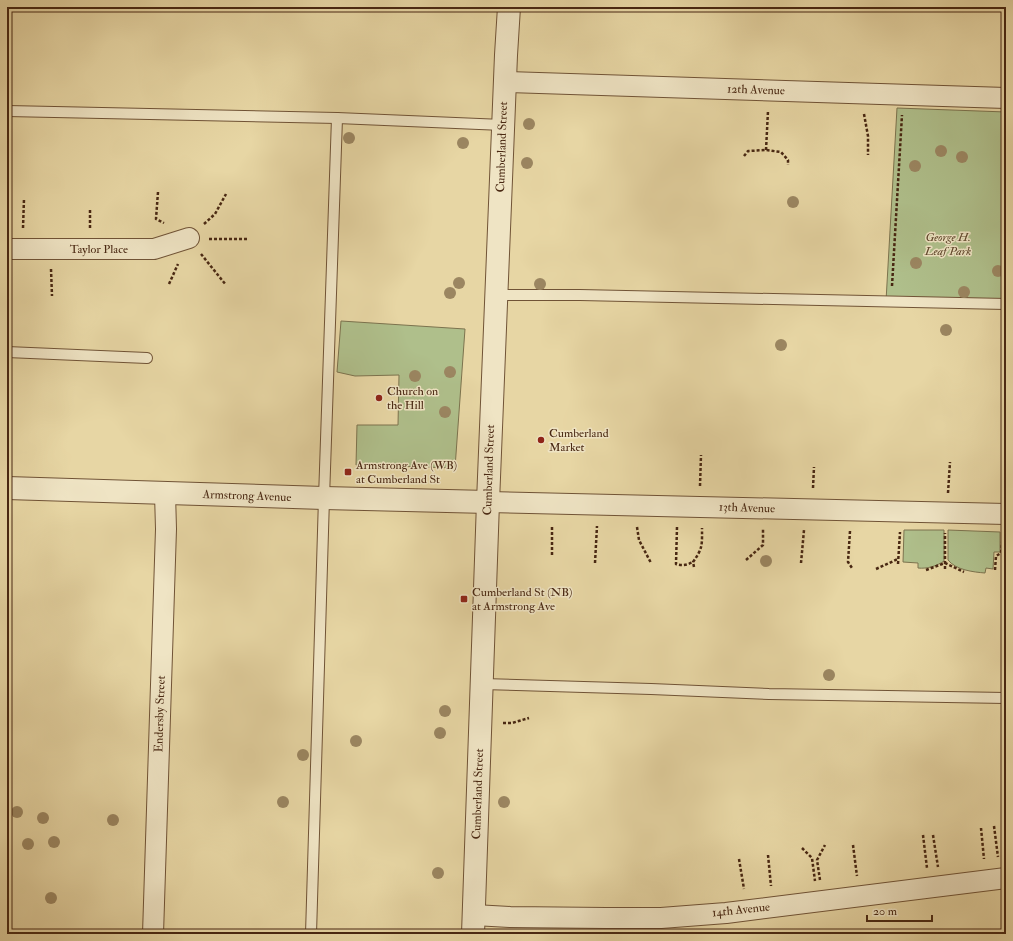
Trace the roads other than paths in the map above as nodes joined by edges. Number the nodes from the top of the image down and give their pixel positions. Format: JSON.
{"nodes":[{"id":1,"x":509,"y":7,"type":"edge"},
{"id":2,"x":505,"y":82,"type":"junction"},
{"id":3,"x":1006,"y":98,"type":"edge"},
{"id":4,"x":7,"y":110,"type":"edge"},
{"id":5,"x":337,"y":118,"type":"junction"},
{"id":6,"x":503,"y":125,"type":"junction"},
{"id":7,"x":189,"y":238,"type":"road end"},
{"id":8,"x":15,"y":249,"type":"edge"},
{"id":9,"x":496,"y":295,"type":"junction"},
{"id":10,"x":1006,"y":304,"type":"edge"},
{"id":11,"x":7,"y":352,"type":"edge"},
{"id":12,"x":147,"y":358,"type":"dead end"},
{"id":13,"x":7,"y":488,"type":"edge"},
{"id":14,"x":165,"y":493,"type":"junction"},
{"id":15,"x":324,"y":498,"type":"junction"},
{"id":16,"x":488,"y":502,"type":"junction"},
{"id":17,"x":1004,"y":522,"type":"edge"},
{"id":18,"x":482,"y":684,"type":"junction"},
{"id":19,"x":1006,"y":698,"type":"edge"},
{"id":20,"x":1002,"y":870,"type":"edge"},
{"id":21,"x":474,"y":924,"type":"edge"},
{"id":22,"x":153,"y":934,"type":"edge"},
{"id":23,"x":311,"y":934,"type":"edge"}],
"edges":[{"from":1,"to":2,"type":"street","name":"Cumberland Street"},
{"from":2,"to":3,"type":"street","name":"12th Avenue"},
{"from":2,"to":6,"type":"street","name":"Cumberland Street"},
{"from":4,"to":5,"type":"lane"},
{"from":5,"to":6,"type":"lane"},
{"from":5,"to":15,"type":"lane"},
{"from":6,"to":9,"type":"street","name":"Cumberland Street"},
{"from":7,"to":8,"type":"street","name":"Taylor Place"},
{"from":9,"to":10,"type":"lane"},
{"from":9,"to":16,"type":"street","name":"Cumberland Street"},
{"from":11,"to":12,"type":"lane"},
{"from":13,"to":14,"type":"street","name":"Armstrong Avenue"},
{"from":14,"to":15,"type":"street","name":"Armstrong Avenue"},
{"from":14,"to":22,"type":"street","name":"Endersby Street"},
{"from":15,"to":16,"type":"street","name":"Armstrong Avenue"},
{"from":15,"to":23,"type":"lane"},
{"from":16,"to":17,"type":"street","name":"13th Avenue"},
{"from":16,"to":18,"type":"street","name":"Cumberland Street"},
{"from":18,"to":19,"type":"lane"},
{"from":18,"to":21,"type":"street","name":"Cumberland Street"},
{"from":20,"to":21,"type":"street","name":"14th Avenue"}]}
